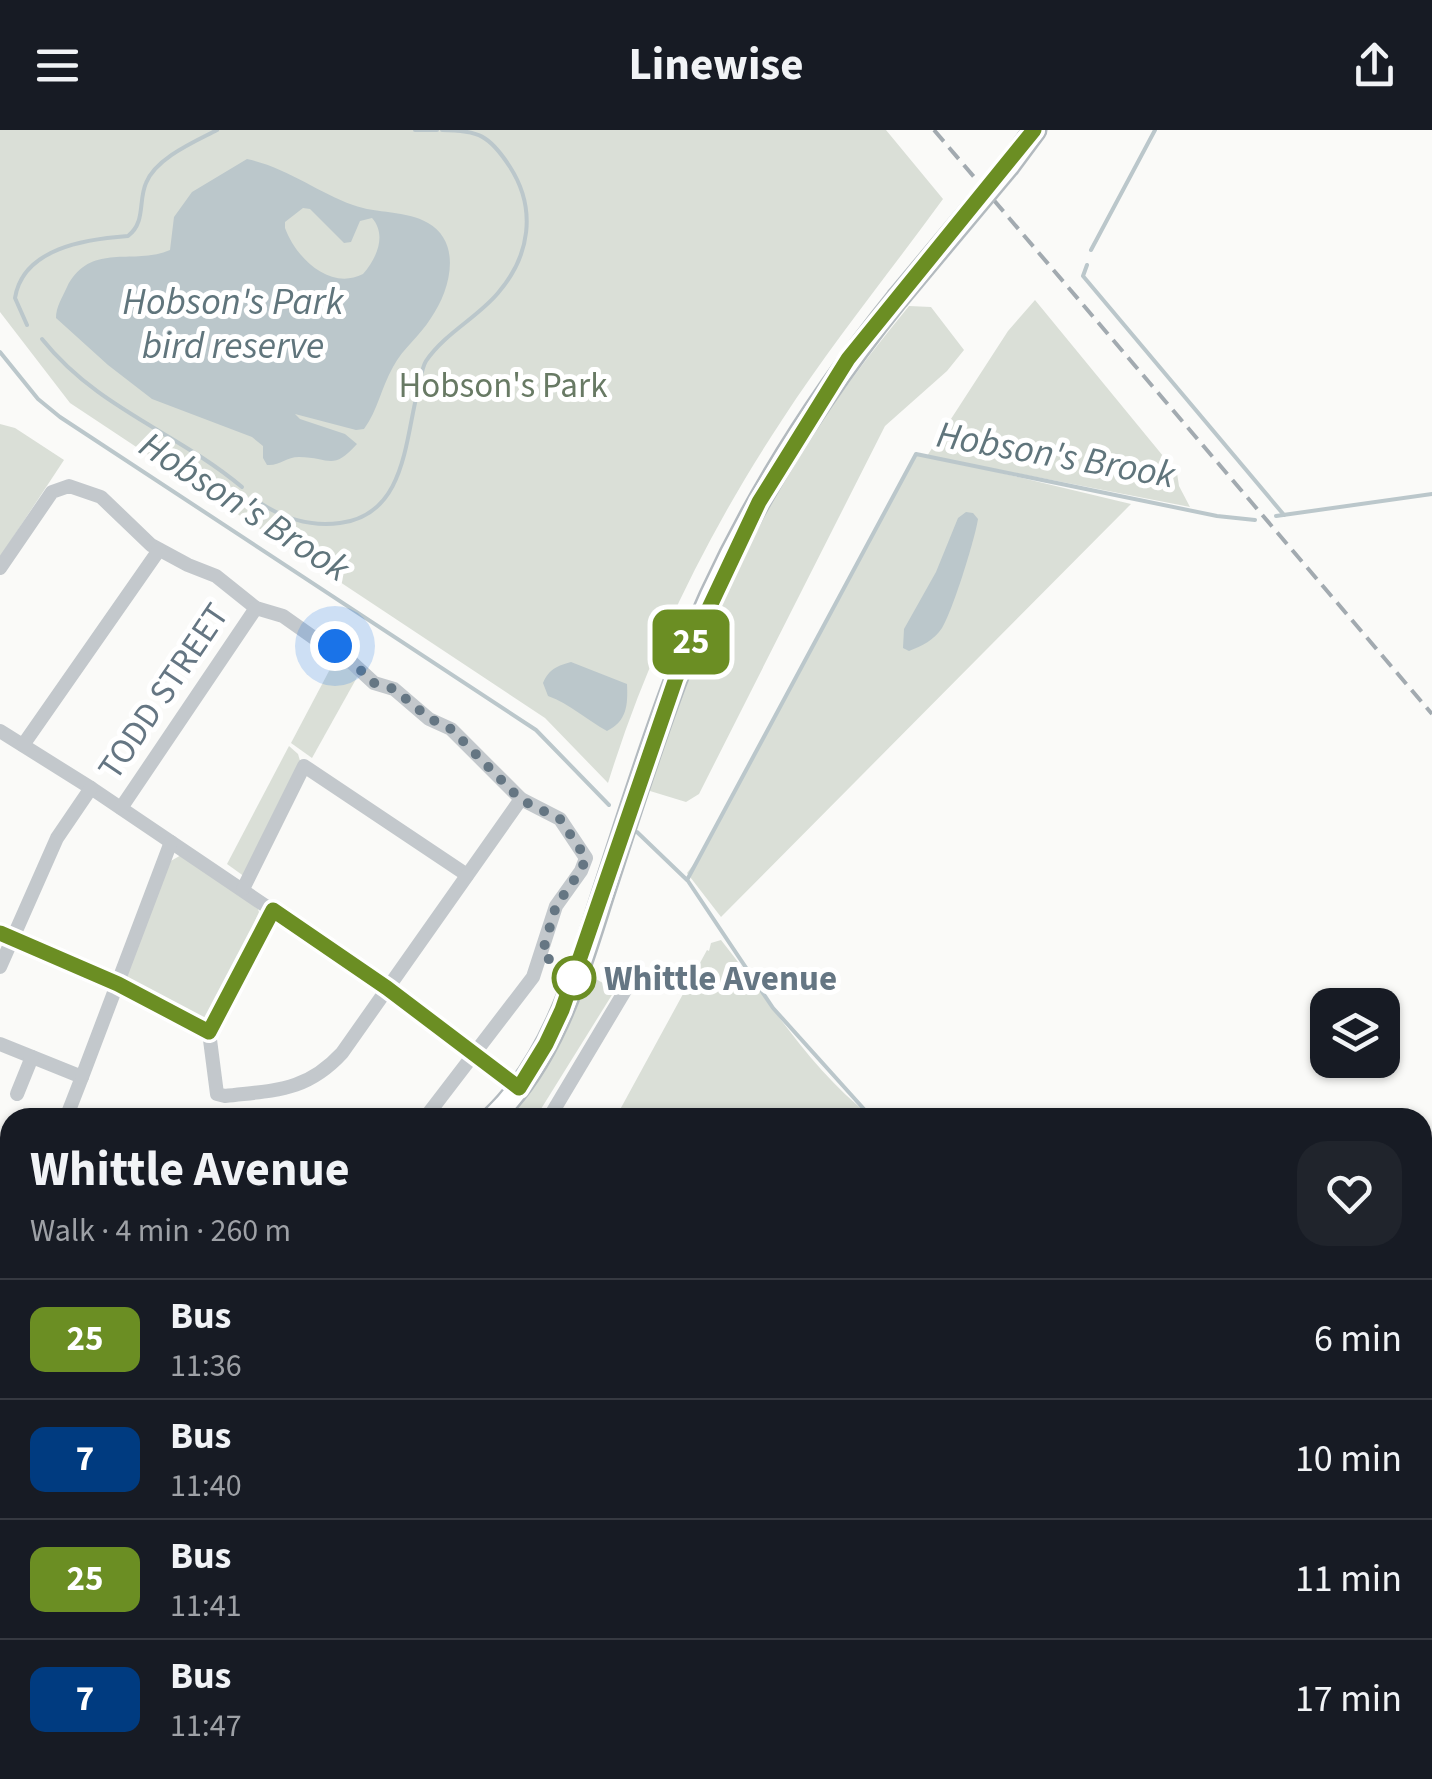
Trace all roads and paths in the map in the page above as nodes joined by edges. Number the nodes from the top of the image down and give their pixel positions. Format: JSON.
{"nodes":[{"id":1,"x":1034,"y":130,"type":"edge"},
{"id":2,"x":158,"y":550,"type":"junction"},
{"id":3,"x":0,"y":568,"type":"edge"},
{"id":4,"x":256,"y":608,"type":"junction"},
{"id":5,"x":0,"y":731,"type":"edge"},
{"id":6,"x":24,"y":745,"type":"junction"},
{"id":7,"x":92,"y":788,"type":"junction"},
{"id":8,"x":521,"y":800,"type":"junction"},
{"id":9,"x":120,"y":808,"type":"junction"},
{"id":10,"x":171,"y":842,"type":"junction"},
{"id":11,"x":467,"y":874,"type":"junction"},
{"id":12,"x":242,"y":889,"type":"junction"},
{"id":13,"x":273,"y":910,"type":"junction"},
{"id":14,"x":6,"y":936,"type":"edge"},
{"id":15,"x":0,"y":967,"type":"edge"},
{"id":16,"x":118,"y":984,"type":"junction"},
{"id":17,"x":629,"y":984,"type":"dead end"},
{"id":18,"x":387,"y":988,"type":"junction"},
{"id":19,"x":209,"y":1032,"type":"junction"},
{"id":20,"x":0,"y":1044,"type":"edge"},
{"id":21,"x":474,"y":1055,"type":"junction"},
{"id":22,"x":32,"y":1057,"type":"junction"},
{"id":23,"x":82,"y":1076,"type":"junction"},
{"id":24,"x":519,"y":1088,"type":"junction"},
{"id":25,"x":18,"y":1094,"type":"dead end"},
{"id":26,"x":70,"y":1108,"type":"edge"},
{"id":27,"x":433,"y":1108,"type":"edge"},
{"id":28,"x":501,"y":1108,"type":"edge"},
{"id":29,"x":554,"y":1108,"type":"edge"}],
"edges":[{"from":1,"to":24,"type":"street","bridge":true},
{"from":2,"to":3,"type":"street"},
{"from":2,"to":4,"type":"street"},
{"from":2,"to":6,"type":"street"},
{"from":4,"to":8,"type":"street"},
{"from":4,"to":9,"type":"street","name":"TODD STREET"},
{"from":5,"to":6,"type":"street"},
{"from":6,"to":7,"type":"street"},
{"from":7,"to":9,"type":"street"},
{"from":7,"to":14,"type":"street"},
{"from":8,"to":11,"type":"street"},
{"from":8,"to":21,"type":"street"},
{"from":9,"to":10,"type":"street"},
{"from":10,"to":12,"type":"street"},
{"from":10,"to":16,"type":"street"},
{"from":11,"to":12,"type":"street"},
{"from":11,"to":18,"type":"street"},
{"from":12,"to":13,"type":"street"},
{"from":13,"to":18,"type":"street"},
{"from":13,"to":19,"type":"street"},
{"from":14,"to":15,"type":"street"},
{"from":14,"to":16,"type":"street"},
{"from":16,"to":19,"type":"street"},
{"from":16,"to":23,"type":"street"},
{"from":17,"to":29,"type":"street"},
{"from":18,"to":19,"type":"street"},
{"from":18,"to":21,"type":"street"},
{"from":20,"to":22,"type":"street"},
{"from":21,"to":24,"type":"street"},
{"from":21,"to":27,"type":"street"},
{"from":22,"to":23,"type":"street"},
{"from":22,"to":25,"type":"street"},
{"from":23,"to":26,"type":"street"},
{"from":24,"to":28,"type":"street"}]}
